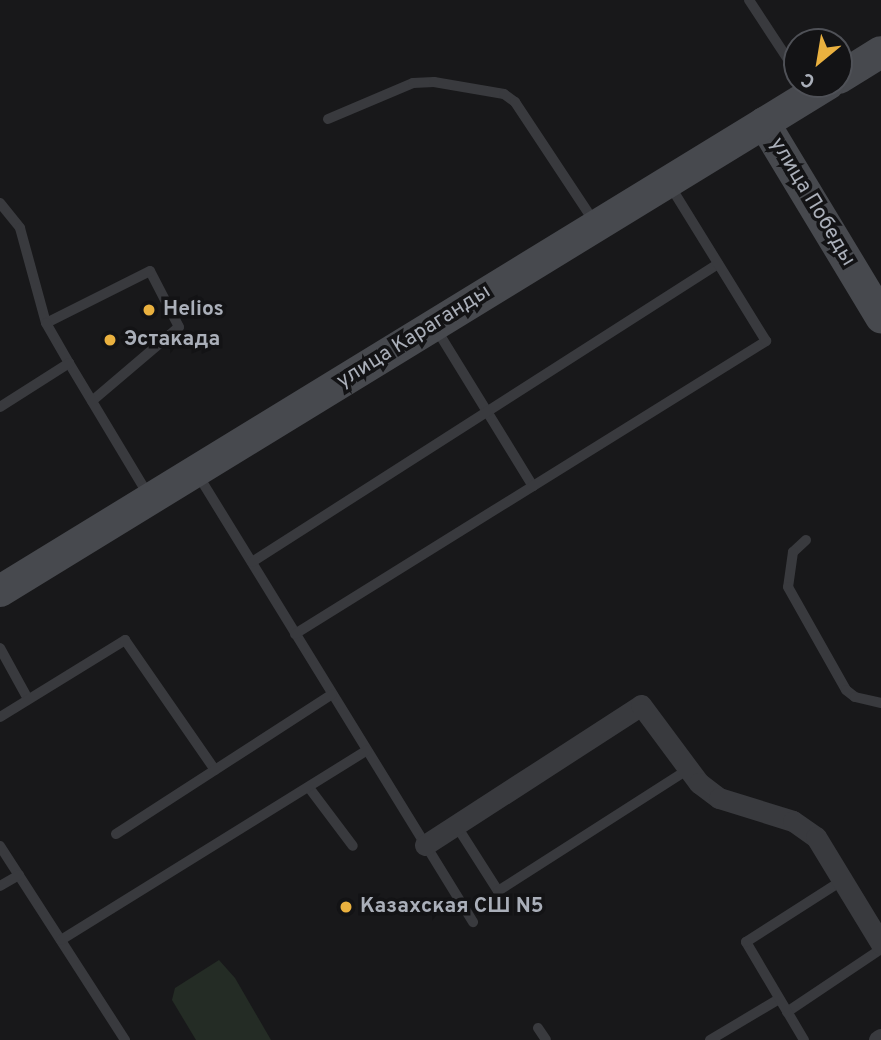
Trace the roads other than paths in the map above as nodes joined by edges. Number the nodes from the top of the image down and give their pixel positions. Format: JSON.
{"nodes":[{"id":1,"x":749,"y":0,"type":"edge"},
{"id":2,"x":783,"y":47,"type":"edge"},
{"id":3,"x":881,"y":52,"type":"edge"},
{"id":4,"x":853,"y":69,"type":"edge"},
{"id":5,"x":793,"y":98,"type":"edge"},
{"id":6,"x":328,"y":119,"type":"dead end"},
{"id":7,"x":764,"y":122,"type":"junction"},
{"id":8,"x":667,"y":182,"type":"junction"},
{"id":9,"x":0,"y":203,"type":"edge"},
{"id":10,"x":597,"y":225,"type":"junction"},
{"id":11,"x":718,"y":264,"type":"junction"},
{"id":12,"x":881,"y":317,"type":"edge"},
{"id":13,"x":46,"y":323,"type":"junction"},
{"id":14,"x":434,"y":325,"type":"junction"},
{"id":15,"x":69,"y":363,"type":"junction"},
{"id":16,"x":92,"y":401,"type":"junction"},
{"id":17,"x":0,"y":407,"type":"edge"},
{"id":18,"x":487,"y":412,"type":"junction"},
{"id":19,"x":196,"y":471,"type":"junction"},
{"id":20,"x":533,"y":486,"type":"junction"},
{"id":21,"x":151,"y":499,"type":"junction"},
{"id":22,"x":806,"y":540,"type":"dead end"},
{"id":23,"x":251,"y":562,"type":"junction"},
{"id":24,"x":0,"y":591,"type":"edge"},
{"id":25,"x":295,"y":634,"type":"junction"},
{"id":26,"x":0,"y":648,"type":"edge"},
{"id":27,"x":332,"y":694,"type":"junction"},
{"id":28,"x":28,"y":699,"type":"junction"},
{"id":29,"x":881,"y":703,"type":"edge"},
{"id":30,"x":0,"y":717,"type":"edge"},
{"id":31,"x":367,"y":750,"type":"junction"},
{"id":32,"x":690,"y":768,"type":"junction"},
{"id":33,"x":215,"y":770,"type":"junction"},
{"id":34,"x":310,"y":789,"type":"junction"},
{"id":35,"x":456,"y":825,"type":"junction"},
{"id":36,"x":116,"y":834,"type":"dead end"},
{"id":37,"x":425,"y":845,"type":"junction"},
{"id":38,"x":0,"y":846,"type":"edge"},
{"id":39,"x":353,"y":846,"type":"dead end"},
{"id":40,"x":19,"y":876,"type":"junction"},
{"id":41,"x":843,"y":880,"type":"junction"},
{"id":42,"x":0,"y":886,"type":"edge"},
{"id":43,"x":473,"y":922,"type":"dead end"},
{"id":44,"x":61,"y":940,"type":"junction"},
{"id":45,"x":881,"y":947,"type":"edge"},
{"id":46,"x":779,"y":999,"type":"junction"},
{"id":47,"x":787,"y":1012,"type":"junction"},
{"id":48,"x":538,"y":1028,"type":"dead end"},
{"id":49,"x":125,"y":1040,"type":"edge"},
{"id":50,"x":546,"y":1040,"type":"edge"},
{"id":51,"x":710,"y":1040,"type":"edge"},
{"id":52,"x":804,"y":1040,"type":"edge"}],
"edges":[{"from":1,"to":2,"type":"lane"},
{"from":3,"to":4,"type":"main road"},
{"from":5,"to":7,"type":"main road","name":"улица Караганды"},
{"from":6,"to":10,"type":"lane"},
{"from":7,"to":8,"type":"main road","name":"улица Караганды"},
{"from":7,"to":12,"type":"main road","name":"улица Победы"},
{"from":8,"to":10,"type":"main road","name":"улица Караганды"},
{"from":8,"to":11,"type":"lane"},
{"from":9,"to":13,"type":"lane"},
{"from":10,"to":14,"type":"main road","name":"улица Караганды"},
{"from":11,"to":18,"type":"lane"},
{"from":11,"to":20,"type":"lane"},
{"from":13,"to":15,"type":"lane"},
{"from":13,"to":16,"type":"lane"},
{"from":14,"to":18,"type":"lane"},
{"from":14,"to":19,"type":"main road","name":"улица Караганды"},
{"from":15,"to":16,"type":"lane"},
{"from":15,"to":17,"type":"lane"},
{"from":16,"to":21,"type":"lane"},
{"from":18,"to":20,"type":"lane"},
{"from":18,"to":23,"type":"lane"},
{"from":19,"to":21,"type":"main road","name":"улица Караганды"},
{"from":19,"to":23,"type":"lane"},
{"from":20,"to":25,"type":"lane"},
{"from":21,"to":24,"type":"main road","name":"улица Караганды"},
{"from":22,"to":29,"type":"lane"},
{"from":23,"to":25,"type":"lane"},
{"from":25,"to":27,"type":"lane"},
{"from":26,"to":28,"type":"lane"},
{"from":27,"to":31,"type":"lane"},
{"from":27,"to":33,"type":"lane"},
{"from":28,"to":30,"type":"lane"},
{"from":28,"to":33,"type":"lane"},
{"from":31,"to":34,"type":"lane"},
{"from":31,"to":37,"type":"lane"},
{"from":32,"to":35,"type":"street"},
{"from":32,"to":35,"type":"lane"},
{"from":32,"to":41,"type":"street"},
{"from":33,"to":36,"type":"lane"},
{"from":34,"to":39,"type":"lane"},
{"from":34,"to":44,"type":"lane"},
{"from":35,"to":37,"type":"street"},
{"from":37,"to":43,"type":"lane"},
{"from":38,"to":40,"type":"lane"},
{"from":40,"to":42,"type":"lane"},
{"from":40,"to":44,"type":"lane"},
{"from":41,"to":45,"type":"street"},
{"from":41,"to":46,"type":"lane"},
{"from":44,"to":49,"type":"lane"},
{"from":45,"to":47,"type":"lane"},
{"from":46,"to":47,"type":"lane"},
{"from":46,"to":51,"type":"lane"},
{"from":47,"to":52,"type":"lane"},
{"from":48,"to":50,"type":"lane"}]}
